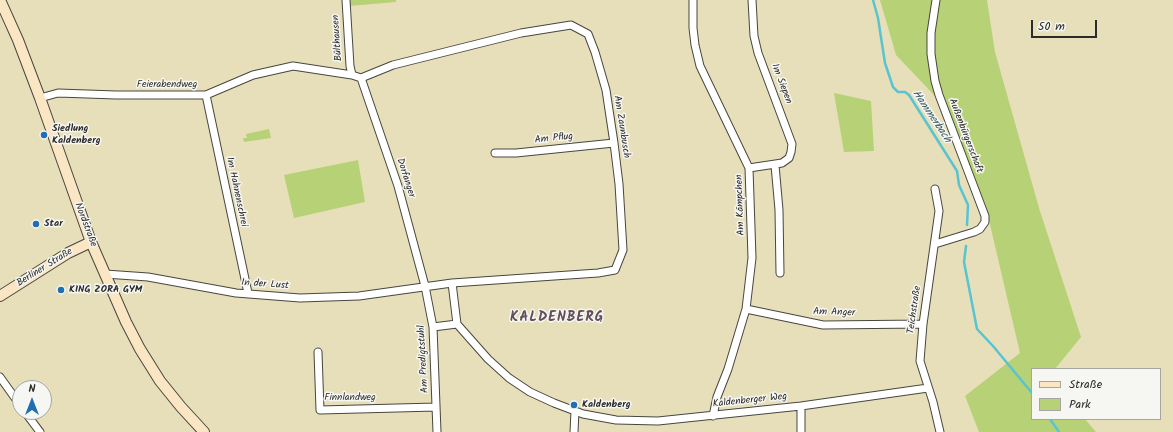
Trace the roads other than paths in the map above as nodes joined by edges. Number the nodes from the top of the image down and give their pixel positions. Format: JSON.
{"nodes":[{"id":1,"x":0,"y":0,"type":"edge"},
{"id":2,"x":346,"y":0,"type":"edge"},
{"id":3,"x":693,"y":0,"type":"edge"},
{"id":4,"x":752,"y":0,"type":"edge"},
{"id":5,"x":936,"y":0,"type":"edge"},
{"id":6,"x":352,"y":75,"type":"junction"},
{"id":7,"x":361,"y":78,"type":"junction"},
{"id":8,"x":206,"y":95,"type":"junction"},
{"id":9,"x":40,"y":98,"type":"junction"},
{"id":10,"x":614,"y":143,"type":"junction"},
{"id":11,"x":495,"y":153,"type":"dead end"},
{"id":12,"x":775,"y":165,"type":"junction"},
{"id":13,"x":749,"y":168,"type":"junction"},
{"id":14,"x":935,"y":189,"type":"dead end"},
{"id":15,"x":91,"y":242,"type":"junction"},
{"id":16,"x":935,"y":244,"type":"junction"},
{"id":17,"x":780,"y":273,"type":"dead end"},
{"id":18,"x":105,"y":274,"type":"junction"},
{"id":19,"x":452,"y":283,"type":"junction"},
{"id":20,"x":425,"y":286,"type":"junction"},
{"id":21,"x":248,"y":294,"type":"junction"},
{"id":22,"x":0,"y":296,"type":"edge"},
{"id":23,"x":746,"y":309,"type":"junction"},
{"id":24,"x":457,"y":324,"type":"junction"},
{"id":25,"x":923,"y":324,"type":"junction"},
{"id":26,"x":433,"y":327,"type":"junction"},
{"id":27,"x":318,"y":352,"type":"dead end"},
{"id":28,"x":0,"y":377,"type":"edge"},
{"id":29,"x":928,"y":388,"type":"junction"},
{"id":30,"x":12,"y":394,"type":"edge"},
{"id":31,"x":801,"y":406,"type":"junction"},
{"id":32,"x":436,"y":407,"type":"junction"},
{"id":33,"x":575,"y":412,"type":"junction"},
{"id":34,"x":713,"y":416,"type":"junction"},
{"id":35,"x":31,"y":420,"type":"edge"},
{"id":36,"x":40,"y":432,"type":"edge"},
{"id":37,"x":204,"y":432,"type":"edge"},
{"id":38,"x":437,"y":432,"type":"edge"},
{"id":39,"x":574,"y":432,"type":"edge"},
{"id":40,"x":801,"y":432,"type":"edge"},
{"id":41,"x":940,"y":432,"type":"edge"}],
"edges":[{"from":1,"to":9,"type":"main road","name":"Nordstraße"},
{"from":2,"to":6,"type":"street","name":"Bülthausen"},
{"from":3,"to":13,"type":"street","name":"Am Kämpchen"},
{"from":4,"to":12,"type":"street","name":"Im Siepen"},
{"from":5,"to":16,"type":"street","name":"Außenbürgerschaft"},
{"from":6,"to":7,"type":"street","name":"Feierabendweg"},
{"from":6,"to":8,"type":"street","name":"Feierabendweg"},
{"from":7,"to":10,"type":"street","name":"Am Zaunbusch"},
{"from":7,"to":20,"type":"street","name":"Dorfanger"},
{"from":8,"to":9,"type":"street","name":"Feierabendweg"},
{"from":8,"to":21,"type":"street","name":"Im Hahnenschrei"},
{"from":9,"to":15,"type":"main road","name":"Nordstraße"},
{"from":10,"to":11,"type":"street","name":"Am Pflug"},
{"from":10,"to":19,"type":"street","name":"Am Zaunbusch"},
{"from":12,"to":13,"type":"street","name":"Im Siepen"},
{"from":12,"to":17,"type":"street"},
{"from":13,"to":23,"type":"street","name":"Am Kämpchen"},
{"from":14,"to":16,"type":"street","name":"Teichstraße"},
{"from":15,"to":18,"type":"main road","name":"Nordstraße"},
{"from":15,"to":22,"type":"main road","name":"Berliner Straße"},
{"from":16,"to":25,"type":"street","name":"Teichstraße"},
{"from":18,"to":21,"type":"street","name":"In der Lust"},
{"from":18,"to":37,"type":"main road","name":"Nordstraße"},
{"from":19,"to":20,"type":"street","name":"Am Zaunbusch"},
{"from":19,"to":24,"type":"street"},
{"from":20,"to":21,"type":"street","name":"In der Lust"},
{"from":20,"to":26,"type":"street","name":"Am Predigtstuhl"},
{"from":23,"to":25,"type":"street","name":"Am Anger"},
{"from":23,"to":34,"type":"street","name":"Am Kämpchen"},
{"from":24,"to":26,"type":"street"},
{"from":24,"to":33,"type":"street","name":"Kaldenberger Weg"},
{"from":25,"to":29,"type":"street","name":"Teichstraße"},
{"from":26,"to":32,"type":"street","name":"Am Predigtstuhl"},
{"from":27,"to":32,"type":"street","name":"Finnlandweg"},
{"from":28,"to":30,"type":"street"},
{"from":29,"to":31,"type":"street","name":"Kaldenberger Weg"},
{"from":29,"to":41,"type":"street","name":"Teichstraße"},
{"from":31,"to":34,"type":"street","name":"Kaldenberger Weg"},
{"from":31,"to":40,"type":"street"},
{"from":32,"to":38,"type":"street","name":"Am Predigtstuhl"},
{"from":33,"to":34,"type":"street","name":"Kaldenberger Weg"},
{"from":33,"to":39,"type":"street"},
{"from":35,"to":36,"type":"street"}]}
